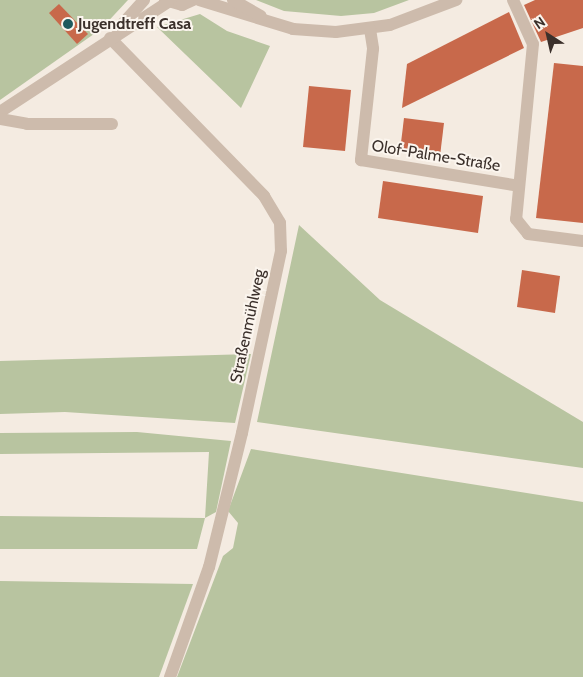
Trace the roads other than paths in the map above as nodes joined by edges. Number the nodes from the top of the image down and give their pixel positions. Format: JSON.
{"nodes":[{"id":1,"x":144,"y":0,"type":"edge"},
{"id":2,"x":193,"y":0,"type":"edge"},
{"id":3,"x":199,"y":0,"type":"edge"},
{"id":4,"x":233,"y":0,"type":"edge"},
{"id":5,"x":456,"y":0,"type":"edge"},
{"id":6,"x":512,"y":0,"type":"edge"},
{"id":7,"x":166,"y":1,"type":"edge"},
{"id":8,"x":271,"y":23,"type":"junction"},
{"id":9,"x":370,"y":30,"type":"junction"},
{"id":10,"x":110,"y":38,"type":"junction"},
{"id":11,"x":0,"y":112,"type":"edge"},
{"id":12,"x":0,"y":119,"type":"edge"},
{"id":13,"x":112,"y":124,"type":"dead end"},
{"id":14,"x":519,"y":186,"type":"junction"},
{"id":15,"x":583,"y":240,"type":"edge"},
{"id":16,"x":170,"y":677,"type":"edge"}],
"edges":[{"from":1,"to":10,"type":"street"},
{"from":2,"to":7,"type":"street"},
{"from":3,"to":8,"type":"street"},
{"from":4,"to":8,"type":"street"},
{"from":5,"to":9,"type":"street"},
{"from":6,"to":14,"type":"street"},
{"from":7,"to":10,"type":"street"},
{"from":8,"to":9,"type":"street"},
{"from":9,"to":14,"type":"street","name":"Olof-Palme-Straße"},
{"from":10,"to":11,"type":"street"},
{"from":10,"to":16,"type":"street","name":"Straßenmühlweg"},
{"from":12,"to":13,"type":"street"},
{"from":14,"to":15,"type":"street"}]}
